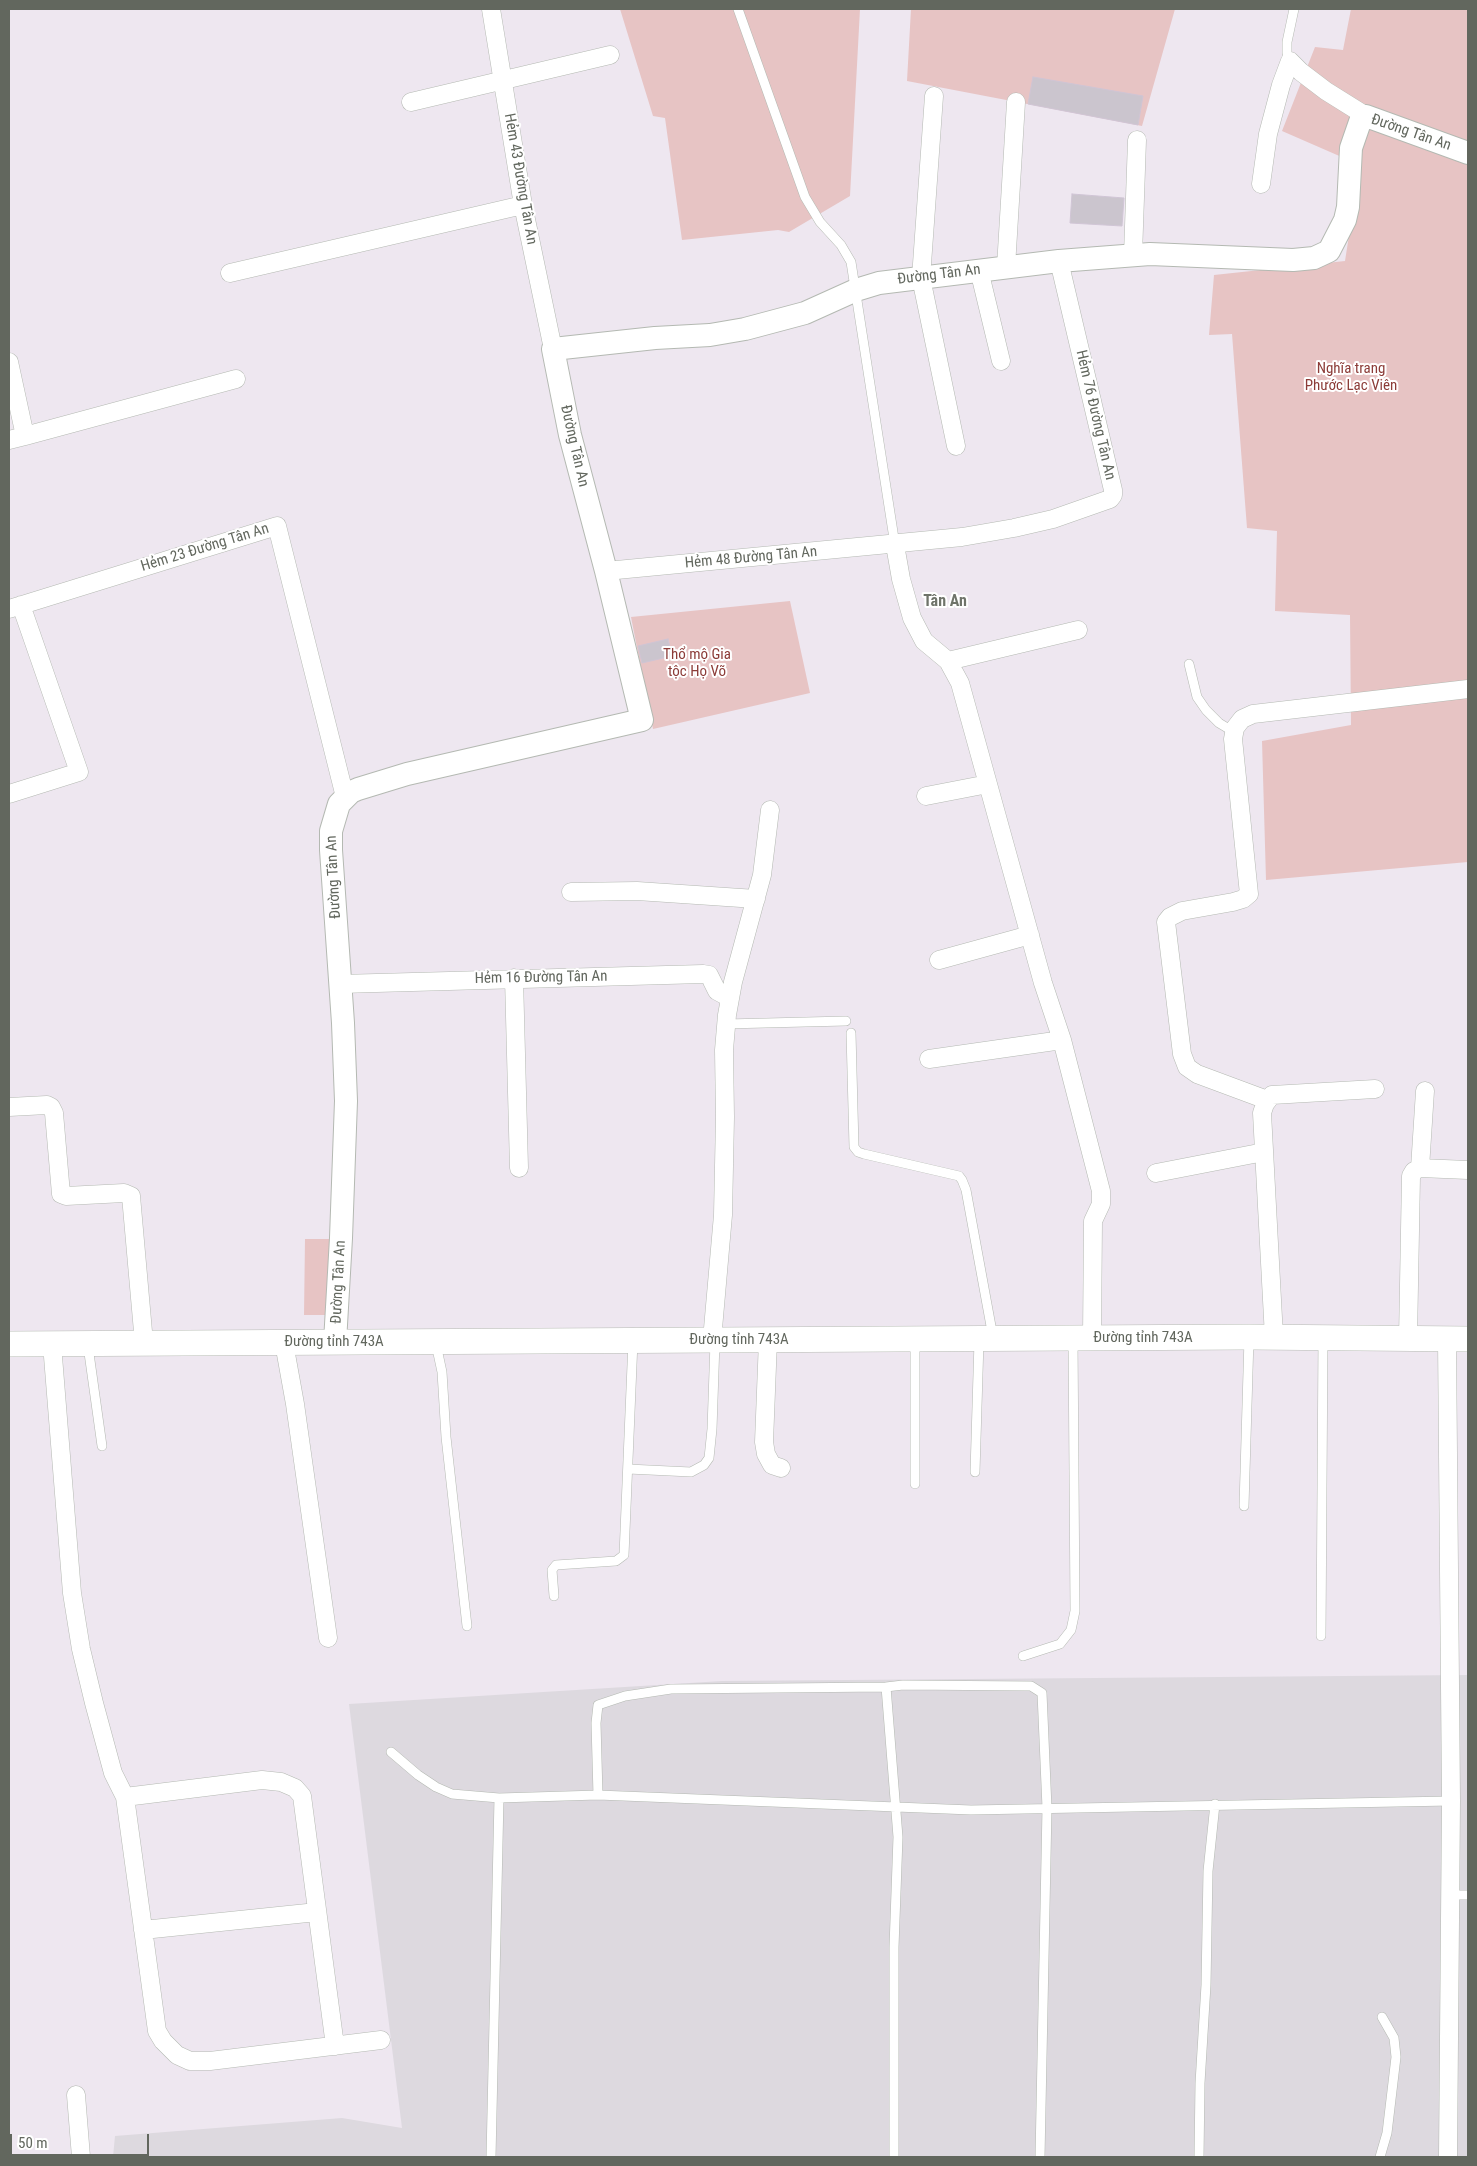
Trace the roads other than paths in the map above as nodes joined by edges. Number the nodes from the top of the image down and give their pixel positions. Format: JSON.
{"nodes":[{"id":1,"x":491,"y":9,"type":"edge"},
{"id":2,"x":738,"y":9,"type":"edge"},
{"id":3,"x":1294,"y":9,"type":"edge"},
{"id":4,"x":610,"y":55,"type":"dead end"},
{"id":5,"x":1290,"y":60,"type":"junction"},
{"id":6,"x":503,"y":80,"type":"junction"},
{"id":7,"x":934,"y":96,"type":"dead end"},
{"id":8,"x":411,"y":102,"type":"dead end"},
{"id":9,"x":1016,"y":102,"type":"dead end"},
{"id":10,"x":1366,"y":116,"type":"junction"},
{"id":11,"x":1136,"y":140,"type":"dead end"},
{"id":12,"x":1468,"y":153,"type":"edge"},
{"id":13,"x":1261,"y":184,"type":"dead end"},
{"id":14,"x":524,"y":205,"type":"junction"},
{"id":15,"x":1133,"y":254,"type":"junction"},
{"id":16,"x":1059,"y":261,"type":"junction"},
{"id":17,"x":1006,"y":267,"type":"junction"},
{"id":18,"x":979,"y":270,"type":"junction"},
{"id":19,"x":230,"y":273,"type":"dead end"},
{"id":20,"x":921,"y":278,"type":"junction"},
{"id":21,"x":856,"y":290,"type":"junction"},
{"id":22,"x":553,"y":349,"type":"junction"},
{"id":23,"x":1001,"y":361,"type":"dead end"},
{"id":24,"x":9,"y":362,"type":"edge"},
{"id":25,"x":236,"y":380,"type":"dead end"},
{"id":26,"x":17,"y":438,"type":"edge"},
{"id":27,"x":956,"y":446,"type":"dead end"},
{"id":28,"x":896,"y":544,"type":"junction"},
{"id":29,"x":606,"y":571,"type":"junction"},
{"id":30,"x":15,"y":607,"type":"edge"},
{"id":31,"x":1078,"y":630,"type":"dead end"},
{"id":32,"x":948,"y":661,"type":"junction"},
{"id":33,"x":1189,"y":664,"type":"dead end"},
{"id":34,"x":1468,"y":689,"type":"edge"},
{"id":35,"x":1234,"y":732,"type":"junction"},
{"id":36,"x":988,"y":784,"type":"junction"},
{"id":37,"x":9,"y":794,"type":"edge"},
{"id":38,"x":926,"y":796,"type":"dead end"},
{"id":39,"x":345,"y":797,"type":"junction"},
{"id":40,"x":770,"y":810,"type":"dead end"},
{"id":41,"x":571,"y":892,"type":"dead end"},
{"id":42,"x":756,"y":899,"type":"junction"},
{"id":43,"x":1030,"y":934,"type":"junction"},
{"id":44,"x":939,"y":960,"type":"dead end"},
{"id":45,"x":514,"y":978,"type":"junction"},
{"id":46,"x":340,"y":984,"type":"junction"},
{"id":47,"x":730,"y":998,"type":"junction"},
{"id":48,"x":846,"y":1021,"type":"dead end"},
{"id":49,"x":726,"y":1024,"type":"junction"},
{"id":50,"x":850,"y":1033,"type":"dead end"},
{"id":51,"x":1062,"y":1040,"type":"junction"},
{"id":52,"x":929,"y":1059,"type":"dead end"},
{"id":53,"x":1375,"y":1089,"type":"dead end"},
{"id":54,"x":1425,"y":1091,"type":"dead end"},
{"id":55,"x":1267,"y":1100,"type":"junction"},
{"id":56,"x":9,"y":1107,"type":"edge"},
{"id":57,"x":1264,"y":1152,"type":"junction"},
{"id":58,"x":519,"y":1168,"type":"dead end"},
{"id":59,"x":1420,"y":1168,"type":"junction"},
{"id":60,"x":1468,"y":1170,"type":"edge"},
{"id":61,"x":1156,"y":1173,"type":"dead end"},
{"id":62,"x":1249,"y":1337,"type":"junction"},
{"id":63,"x":1274,"y":1337,"type":"junction"},
{"id":64,"x":986,"y":1338,"type":"junction"},
{"id":65,"x":1082,"y":1338,"type":"junction"},
{"id":66,"x":1323,"y":1338,"type":"junction"},
{"id":67,"x":915,"y":1339,"type":"junction"},
{"id":68,"x":1408,"y":1339,"type":"junction"},
{"id":69,"x":1458,"y":1339,"type":"edge"},
{"id":70,"x":633,"y":1340,"type":"junction"},
{"id":71,"x":714,"y":1340,"type":"junction"},
{"id":72,"x":768,"y":1340,"type":"junction"},
{"id":73,"x":335,"y":1342,"type":"junction"},
{"id":74,"x":436,"y":1342,"type":"junction"},
{"id":75,"x":144,"y":1343,"type":"junction"},
{"id":76,"x":284,"y":1343,"type":"junction"},
{"id":77,"x":9,"y":1344,"type":"edge"},
{"id":78,"x":52,"y":1344,"type":"junction"},
{"id":79,"x":88,"y":1344,"type":"junction"},
{"id":80,"x":102,"y":1446,"type":"dead end"},
{"id":81,"x":780,"y":1468,"type":"dead end"},
{"id":82,"x":628,"y":1469,"type":"junction"},
{"id":83,"x":975,"y":1472,"type":"dead end"},
{"id":84,"x":914,"y":1484,"type":"dead end"},
{"id":85,"x":1244,"y":1506,"type":"dead end"},
{"id":86,"x":554,"y":1596,"type":"dead end"},
{"id":87,"x":467,"y":1626,"type":"dead end"},
{"id":88,"x":1321,"y":1636,"type":"dead end"},
{"id":89,"x":328,"y":1638,"type":"dead end"},
{"id":90,"x":1023,"y":1656,"type":"dead end"},
{"id":91,"x":886,"y":1687,"type":"junction"},
{"id":92,"x":391,"y":1752,"type":"dead end"},
{"id":93,"x":598,"y":1794,"type":"junction"},
{"id":94,"x":125,"y":1797,"type":"junction"},
{"id":95,"x":499,"y":1798,"type":"junction"},
{"id":96,"x":1451,"y":1801,"type":"junction"},
{"id":97,"x":1215,"y":1804,"type":"junction"},
{"id":98,"x":895,"y":1808,"type":"junction"},
{"id":99,"x":1047,"y":1808,"type":"junction"},
{"id":100,"x":1450,"y":1895,"type":"junction"},
{"id":101,"x":1468,"y":1895,"type":"edge"},
{"id":102,"x":317,"y":1912,"type":"junction"},
{"id":103,"x":143,"y":1930,"type":"junction"},
{"id":104,"x":1382,"y":2017,"type":"dead end"},
{"id":105,"x":381,"y":2040,"type":"dead end"},
{"id":106,"x":335,"y":2046,"type":"junction"},
{"id":107,"x":76,"y":2095,"type":"dead end"},
{"id":108,"x":81,"y":2157,"type":"edge"},
{"id":109,"x":491,"y":2157,"type":"edge"},
{"id":110,"x":894,"y":2157,"type":"edge"},
{"id":111,"x":1040,"y":2157,"type":"edge"},
{"id":112,"x":1199,"y":2157,"type":"edge"},
{"id":113,"x":1380,"y":2157,"type":"edge"},
{"id":114,"x":1448,"y":2157,"type":"edge"}],
"edges":[{"from":1,"to":6,"type":"street","name":"Hẻm 43 Đường Tân An"},
{"from":2,"to":21,"type":"lane"},
{"from":3,"to":5,"type":"lane"},
{"from":4,"to":6,"type":"street"},
{"from":5,"to":10,"type":"street"},
{"from":5,"to":13,"type":"street"},
{"from":6,"to":8,"type":"street"},
{"from":6,"to":14,"type":"street","name":"Hẻm 43 Đường Tân An"},
{"from":7,"to":20,"type":"street"},
{"from":9,"to":17,"type":"street"},
{"from":10,"to":12,"type":"street","name":"Đường Tân An"},
{"from":10,"to":15,"type":"street","name":"Đường Tân An"},
{"from":11,"to":15,"type":"street"},
{"from":14,"to":19,"type":"street"},
{"from":14,"to":22,"type":"street","name":"Hẻm 43 Đường Tân An"},
{"from":15,"to":16,"type":"street","name":"Đường Tân An"},
{"from":16,"to":17,"type":"street","name":"Đường Tân An"},
{"from":16,"to":28,"type":"street","name":"Hẻm 76 Đường Tân An"},
{"from":17,"to":18,"type":"street","name":"Đường Tân An"},
{"from":18,"to":20,"type":"street","name":"Đường Tân An"},
{"from":18,"to":23,"type":"street"},
{"from":20,"to":21,"type":"street","name":"Đường Tân An"},
{"from":20,"to":27,"type":"street"},
{"from":21,"to":22,"type":"street","name":"Đường Tân An"},
{"from":21,"to":28,"type":"lane"},
{"from":22,"to":29,"type":"street","name":"Đường Tân An"},
{"from":24,"to":26,"type":"street"},
{"from":25,"to":26,"type":"street"},
{"from":28,"to":29,"type":"street","name":"Hẻm 48 Đường Tân An"},
{"from":28,"to":32,"type":"street"},
{"from":29,"to":39,"type":"street","name":"Đường Tân An"},
{"from":30,"to":37,"type":"street"},
{"from":30,"to":39,"type":"street","name":"Hẻm 23 Đường Tân An"},
{"from":31,"to":32,"type":"street"},
{"from":32,"to":36,"type":"street"},
{"from":33,"to":35,"type":"lane"},
{"from":34,"to":35,"type":"street"},
{"from":35,"to":55,"type":"street"},
{"from":36,"to":38,"type":"street"},
{"from":36,"to":43,"type":"street"},
{"from":39,"to":46,"type":"street","name":"Đường Tân An"},
{"from":40,"to":42,"type":"street"},
{"from":41,"to":42,"type":"street"},
{"from":42,"to":47,"type":"street"},
{"from":43,"to":44,"type":"street"},
{"from":43,"to":51,"type":"street"},
{"from":45,"to":46,"type":"street","name":"Hẻm 16 Đường Tân An"},
{"from":45,"to":47,"type":"street","name":"Hẻm 16 Đường Tân An"},
{"from":45,"to":58,"type":"street"},
{"from":46,"to":73,"type":"street","name":"Đường Tân An"},
{"from":47,"to":49,"type":"street"},
{"from":48,"to":49,"type":"lane"},
{"from":49,"to":71,"type":"street"},
{"from":50,"to":64,"type":"lane"},
{"from":51,"to":52,"type":"street"},
{"from":51,"to":65,"type":"street"},
{"from":53,"to":55,"type":"street"},
{"from":54,"to":59,"type":"street"},
{"from":55,"to":57,"type":"street"},
{"from":56,"to":75,"type":"street"},
{"from":57,"to":61,"type":"street"},
{"from":57,"to":63,"type":"street"},
{"from":59,"to":60,"type":"street"},
{"from":59,"to":68,"type":"street"},
{"from":62,"to":63,"type":"main road","name":"Đường tỉnh 743A"},
{"from":62,"to":65,"type":"main road","name":"Đường tỉnh 743A"},
{"from":62,"to":85,"type":"lane"},
{"from":63,"to":66,"type":"main road","name":"Đường tỉnh 743A"},
{"from":64,"to":65,"type":"main road","name":"Đường tỉnh 743A"},
{"from":64,"to":67,"type":"main road","name":"Đường tỉnh 743A"},
{"from":64,"to":83,"type":"lane"},
{"from":65,"to":90,"type":"lane"},
{"from":66,"to":68,"type":"main road","name":"Đường tỉnh 743A"},
{"from":66,"to":88,"type":"lane"},
{"from":67,"to":72,"type":"main road","name":"Đường tỉnh 743A"},
{"from":67,"to":84,"type":"lane"},
{"from":68,"to":69,"type":"main road","name":"Đường tỉnh 743A"},
{"from":69,"to":96,"type":"street"},
{"from":70,"to":71,"type":"main road","name":"Đường tỉnh 743A"},
{"from":70,"to":74,"type":"main road","name":"Đường tỉnh 743A"},
{"from":70,"to":82,"type":"lane"},
{"from":71,"to":72,"type":"main road","name":"Đường tỉnh 743A"},
{"from":71,"to":82,"type":"lane"},
{"from":72,"to":81,"type":"street"},
{"from":73,"to":74,"type":"main road","name":"Đường tỉnh 743A"},
{"from":73,"to":76,"type":"main road","name":"Đường tỉnh 743A"},
{"from":74,"to":87,"type":"lane"},
{"from":75,"to":76,"type":"main road","name":"Đường tỉnh 743A"},
{"from":75,"to":79,"type":"main road","name":"Đường tỉnh 743A"},
{"from":76,"to":89,"type":"street"},
{"from":77,"to":78,"type":"main road","name":"Đường tỉnh 743A"},
{"from":78,"to":79,"type":"main road","name":"Đường tỉnh 743A"},
{"from":78,"to":94,"type":"street"},
{"from":79,"to":80,"type":"lane"},
{"from":82,"to":86,"type":"lane"},
{"from":91,"to":93,"type":"lane"},
{"from":91,"to":98,"type":"lane"},
{"from":91,"to":99,"type":"lane"},
{"from":92,"to":95,"type":"lane"},
{"from":93,"to":95,"type":"lane"},
{"from":93,"to":98,"type":"lane"},
{"from":94,"to":102,"type":"street"},
{"from":94,"to":103,"type":"street"},
{"from":95,"to":109,"type":"lane"},
{"from":96,"to":97,"type":"lane"},
{"from":96,"to":100,"type":"street"},
{"from":97,"to":99,"type":"lane"},
{"from":97,"to":112,"type":"lane"},
{"from":98,"to":99,"type":"lane"},
{"from":98,"to":110,"type":"lane"},
{"from":99,"to":111,"type":"lane"},
{"from":100,"to":101,"type":"lane"},
{"from":100,"to":114,"type":"street"},
{"from":102,"to":103,"type":"street"},
{"from":102,"to":106,"type":"street"},
{"from":103,"to":106,"type":"street"},
{"from":104,"to":113,"type":"lane"},
{"from":105,"to":106,"type":"street"},
{"from":107,"to":108,"type":"street"}]}
